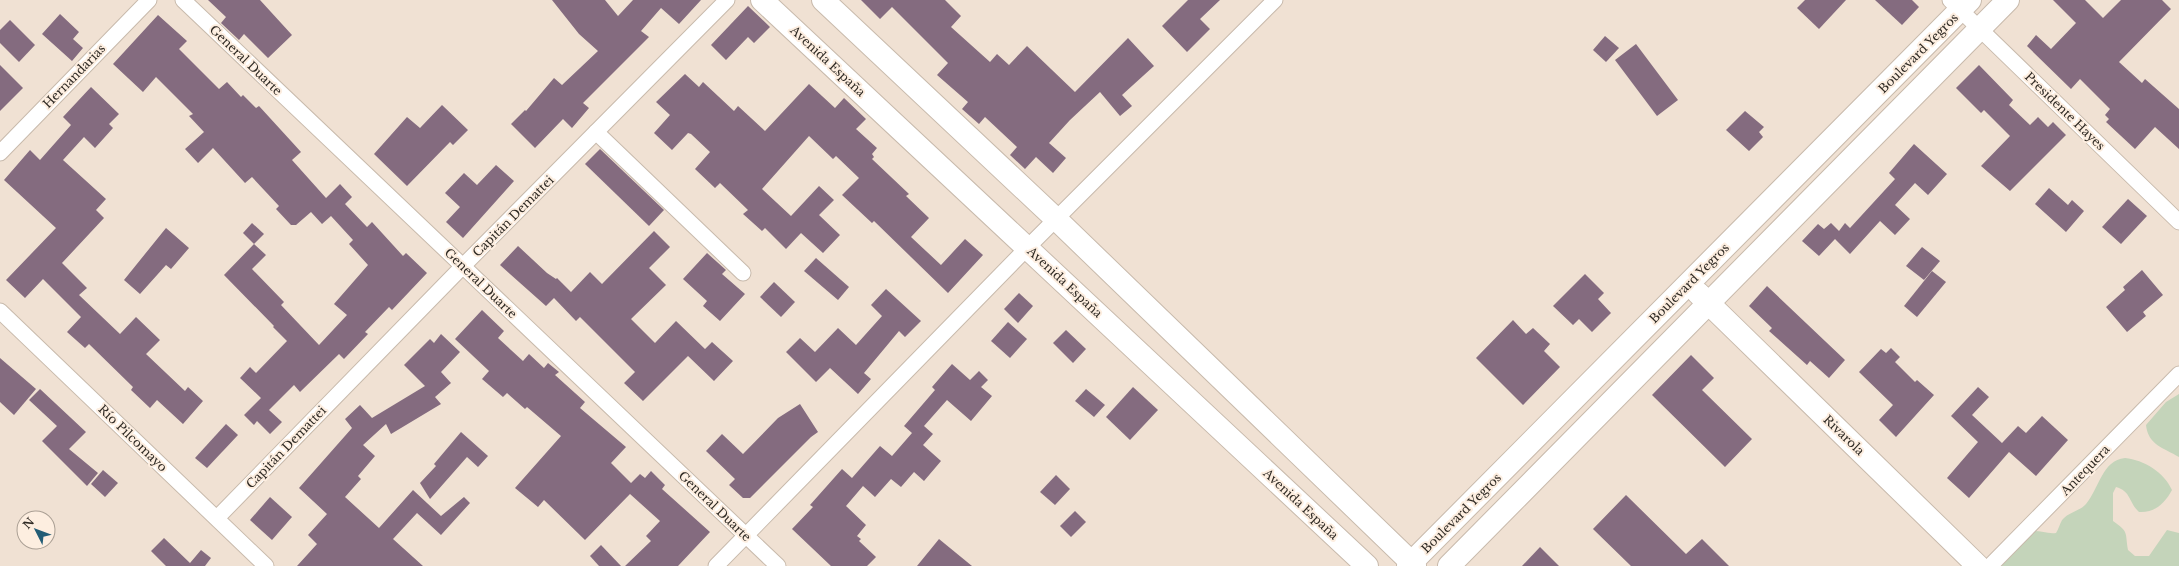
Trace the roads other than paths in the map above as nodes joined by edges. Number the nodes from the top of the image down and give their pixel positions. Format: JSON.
{"nodes":[{"id":1,"x":149,"y":0,"type":"edge"},
{"id":2,"x":183,"y":0,"type":"edge"},
{"id":3,"x":727,"y":0,"type":"edge"},
{"id":4,"x":762,"y":0,"type":"edge"},
{"id":5,"x":823,"y":0,"type":"edge"},
{"id":6,"x":1275,"y":0,"type":"edge"},
{"id":7,"x":2008,"y":0,"type":"edge"},
{"id":8,"x":1961,"y":3,"type":"edge"},
{"id":9,"x":1980,"y":29,"type":"junction"},
{"id":10,"x":596,"y":132,"type":"junction"},
{"id":11,"x":0,"y":153,"type":"edge"},
{"id":12,"x":1056,"y":219,"type":"junction"},
{"id":13,"x":2179,"y":222,"type":"edge"},
{"id":14,"x":1028,"y":247,"type":"junction"},
{"id":15,"x":463,"y":266,"type":"junction"},
{"id":16,"x":743,"y":273,"type":"dead end"},
{"id":17,"x":1688,"y":284,"type":"junction"},
{"id":18,"x":1709,"y":303,"type":"junction"},
{"id":19,"x":0,"y":311,"type":"edge"},
{"id":20,"x":2179,"y":374,"type":"edge"},
{"id":21,"x":217,"y":518,"type":"junction"},
{"id":22,"x":745,"y":535,"type":"junction"},
{"id":23,"x":1412,"y":565,"type":"edge"},
{"id":24,"x":266,"y":566,"type":"edge"},
{"id":25,"x":716,"y":566,"type":"edge"},
{"id":26,"x":778,"y":566,"type":"edge"},
{"id":27,"x":1367,"y":566,"type":"edge"},
{"id":28,"x":1449,"y":566,"type":"edge"},
{"id":29,"x":1978,"y":566,"type":"edge"},
{"id":30,"x":1990,"y":566,"type":"edge"}],
"edges":[{"from":1,"to":11,"type":"street","name":"Hernandarias"},
{"from":2,"to":15,"type":"street","name":"General Duarte"},
{"from":3,"to":10,"type":"street","name":"Capitán Demattei"},
{"from":4,"to":14,"type":"street","name":"Avenida España"},
{"from":5,"to":12,"type":"street"},
{"from":6,"to":12,"type":"street"},
{"from":7,"to":9,"type":"street"},
{"from":8,"to":9,"type":"street","name":"Presidente Hayes"},
{"from":8,"to":17,"type":"street","name":"Boulevard Yegros"},
{"from":9,"to":13,"type":"street","name":"Presidente Hayes"},
{"from":9,"to":18,"type":"street"},
{"from":10,"to":15,"type":"street","name":"Capitán Demattei"},
{"from":10,"to":16,"type":"street"},
{"from":12,"to":14,"type":"street"},
{"from":12,"to":23,"type":"street"},
{"from":14,"to":22,"type":"street"},
{"from":14,"to":27,"type":"street","name":"Avenida España"},
{"from":15,"to":21,"type":"street","name":"Capitán Demattei"},
{"from":15,"to":22,"type":"street","name":"General Duarte"},
{"from":17,"to":18,"type":"street","name":"Rivarola"},
{"from":17,"to":23,"type":"street","name":"Boulevard Yegros"},
{"from":18,"to":28,"type":"street"},
{"from":18,"to":29,"type":"street","name":"Rivarola"},
{"from":19,"to":21,"type":"street","name":"Río Pilcomayo"},
{"from":20,"to":30,"type":"street","name":"Antequera"},
{"from":21,"to":24,"type":"street","name":"Río Pilcomayo"},
{"from":22,"to":25,"type":"street"},
{"from":22,"to":26,"type":"street","name":"General Duarte"}]}
